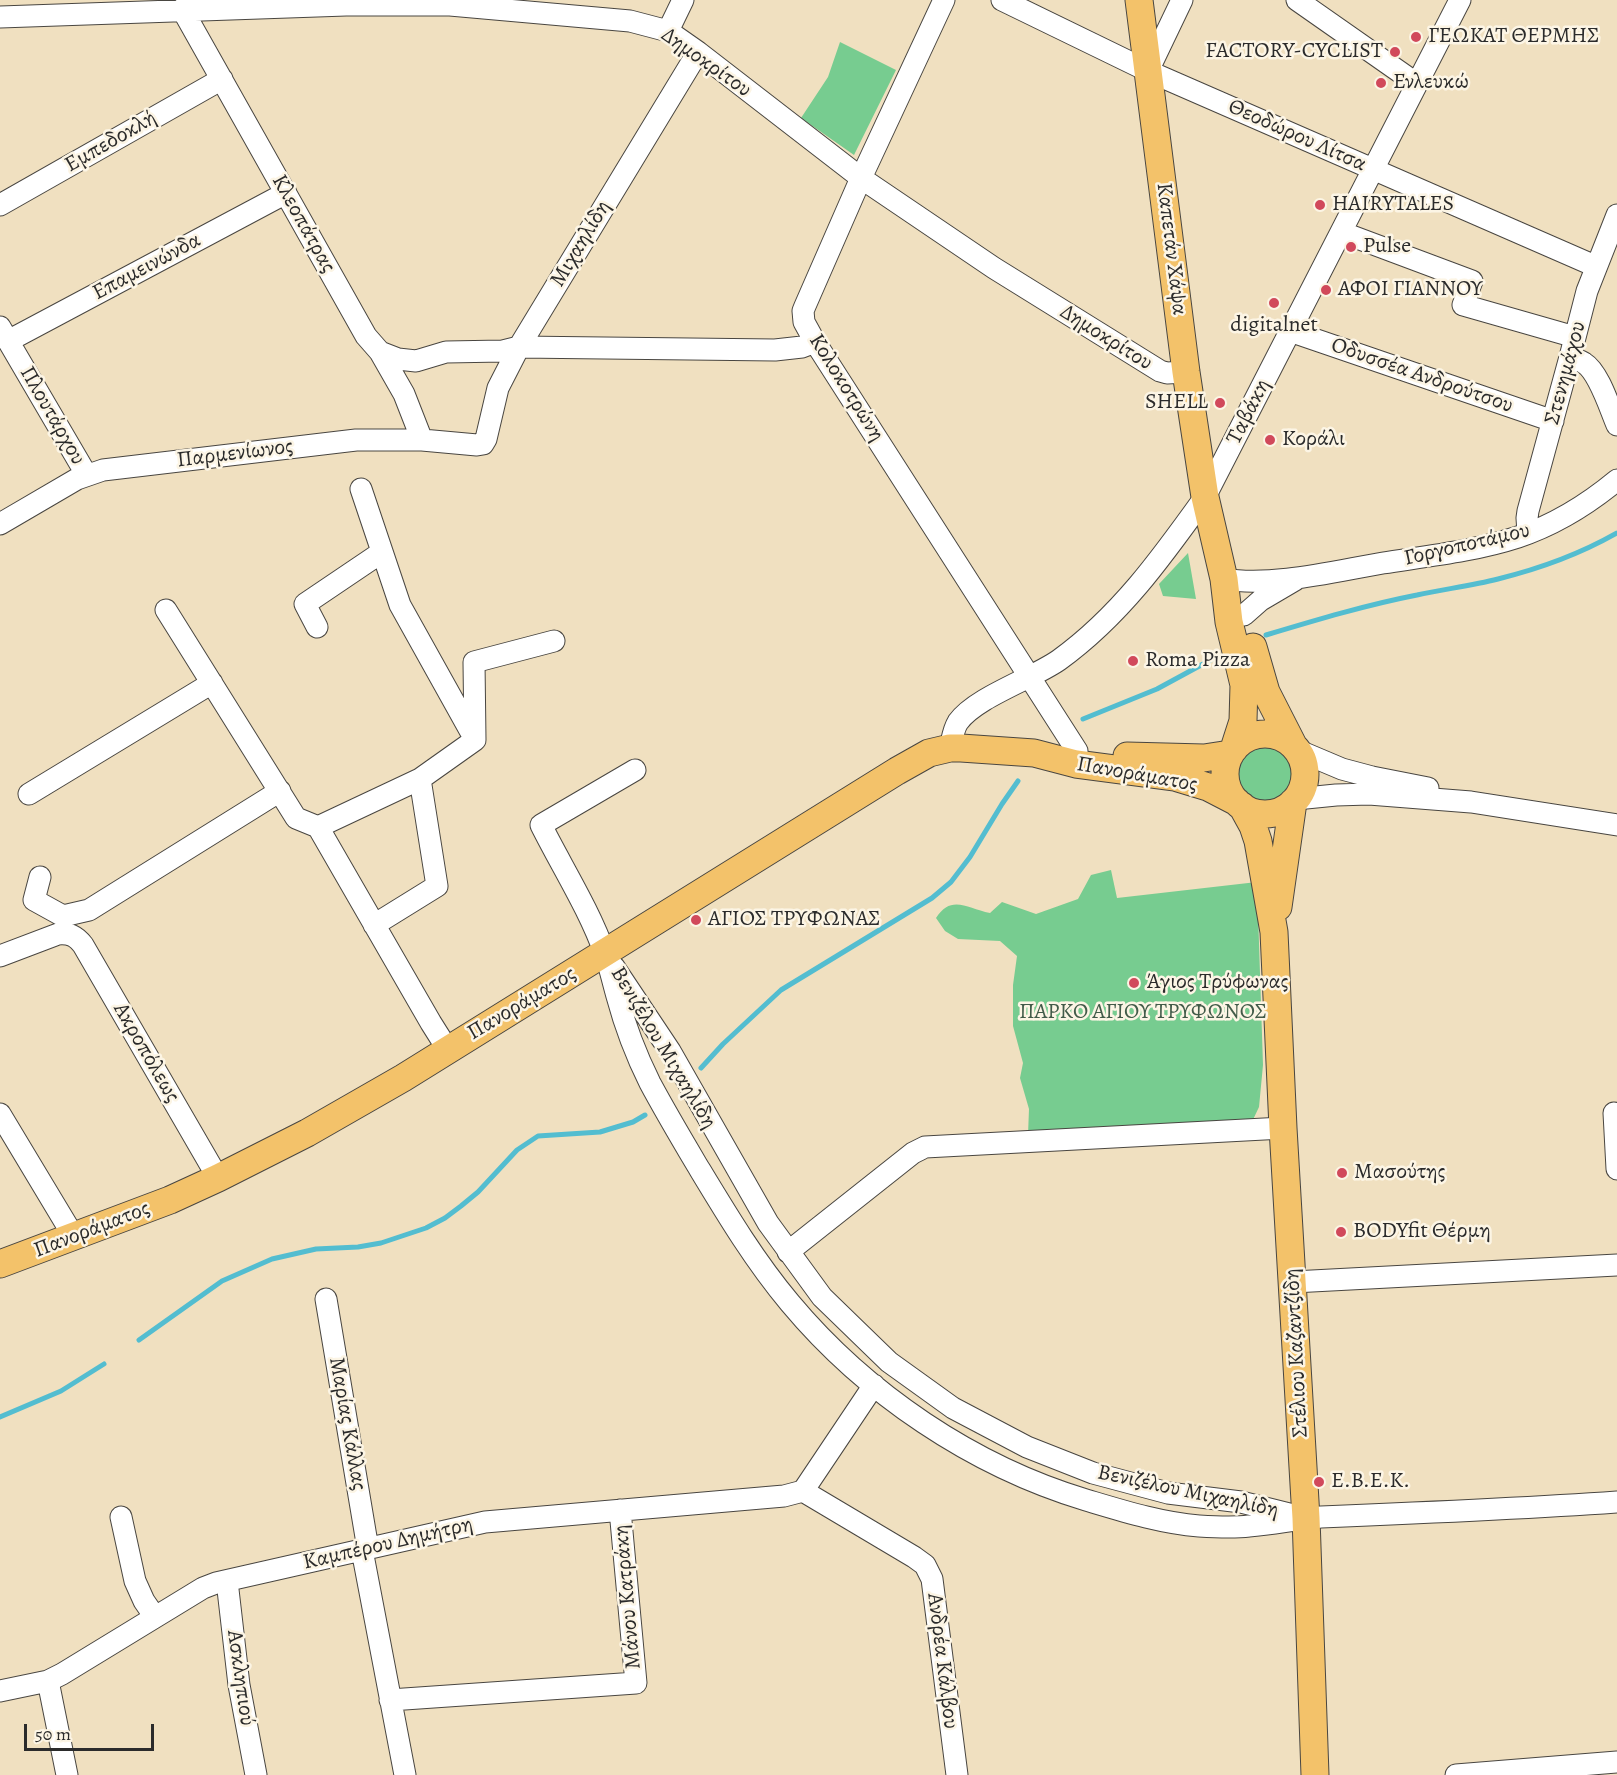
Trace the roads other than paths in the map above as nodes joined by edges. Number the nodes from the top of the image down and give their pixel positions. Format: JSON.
{"nodes":[{"id":1,"x":683,"y":0,"type":"edge"},
{"id":2,"x":944,"y":0,"type":"edge"},
{"id":3,"x":1002,"y":0,"type":"edge"},
{"id":4,"x":1139,"y":0,"type":"edge"},
{"id":5,"x":1182,"y":0,"type":"edge"},
{"id":6,"x":1297,"y":0,"type":"edge"},
{"id":7,"x":1460,"y":0,"type":"edge"},
{"id":8,"x":345,"y":2,"type":"edge"},
{"id":9,"x":451,"y":2,"type":"edge"},
{"id":10,"x":182,"y":9,"type":"junction"},
{"id":11,"x":0,"y":17,"type":"edge"},
{"id":12,"x":668,"y":31,"type":"junction"},
{"id":13,"x":698,"y":52,"type":"junction"},
{"id":14,"x":1148,"y":71,"type":"junction"},
{"id":15,"x":222,"y":80,"type":"junction"},
{"id":16,"x":1417,"y":84,"type":"junction"},
{"id":17,"x":1373,"y":169,"type":"junction"},
{"id":18,"x":861,"y":178,"type":"junction"},
{"id":19,"x":286,"y":194,"type":"junction"},
{"id":20,"x":0,"y":205,"type":"edge"},
{"id":21,"x":1617,"y":215,"type":"edge"},
{"id":22,"x":1341,"y":232,"type":"junction"},
{"id":23,"x":1596,"y":266,"type":"junction"},
{"id":24,"x":1290,"y":331,"type":"junction"},
{"id":25,"x":4,"y":334,"type":"edge"},
{"id":26,"x":815,"y":342,"type":"junction"},
{"id":27,"x":519,"y":347,"type":"junction"},
{"id":28,"x":1573,"y":347,"type":"junction"},
{"id":29,"x":380,"y":352,"type":"junction"},
{"id":30,"x":1186,"y":372,"type":"junction"},
{"id":31,"x":1553,"y":421,"type":"junction"},
{"id":32,"x":1617,"y":425,"type":"edge"},
{"id":33,"x":422,"y":440,"type":"junction"},
{"id":34,"x":483,"y":444,"type":"joint"},
{"id":35,"x":86,"y":474,"type":"junction"},
{"id":36,"x":1617,"y":480,"type":"edge"},
{"id":37,"x":361,"y":489,"type":"dead end"},
{"id":38,"x":1205,"y":497,"type":"junction"},
{"id":39,"x":0,"y":524,"type":"edge"},
{"id":40,"x":1528,"y":533,"type":"junction"},
{"id":41,"x":382,"y":552,"type":"junction"},
{"id":42,"x":1304,"y":576,"type":"junction"},
{"id":43,"x":1224,"y":579,"type":"junction"},
{"id":44,"x":166,"y":610,"type":"dead end"},
{"id":45,"x":317,"y":627,"type":"dead end"},
{"id":46,"x":554,"y":641,"type":"dead end"},
{"id":47,"x":1244,"y":641,"type":"junction"},
{"id":48,"x":1030,"y":677,"type":"junction"},
{"id":49,"x":212,"y":683,"type":"junction"},
{"id":50,"x":475,"y":740,"type":"junction"},
{"id":51,"x":950,"y":748,"type":"junction"},
{"id":52,"x":1295,"y":748,"type":"junction"},
{"id":53,"x":1077,"y":751,"type":"junction"},
{"id":54,"x":1232,"y":751,"type":"junction"},
{"id":55,"x":1034,"y":753,"type":"junction"},
{"id":56,"x":635,"y":770,"type":"dead end"},
{"id":57,"x":420,"y":779,"type":"junction"},
{"id":58,"x":280,"y":791,"type":"junction"},
{"id":59,"x":29,"y":794,"type":"dead end"},
{"id":60,"x":1295,"y":800,"type":"junction"},
{"id":61,"x":1471,"y":802,"type":"junction"},
{"id":62,"x":1240,"y":804,"type":"junction"},
{"id":63,"x":1617,"y":825,"type":"edge"},
{"id":64,"x":318,"y":827,"type":"junction"},
{"id":65,"x":40,"y":877,"type":"dead end"},
{"id":66,"x":374,"y":925,"type":"junction"},
{"id":67,"x":1274,"y":932,"type":"junction"},
{"id":68,"x":605,"y":954,"type":"junction"},
{"id":69,"x":0,"y":956,"type":"edge"},
{"id":70,"x":448,"y":1050,"type":"junction"},
{"id":71,"x":1614,"y":1113,"type":"dead end"},
{"id":72,"x":0,"y":1114,"type":"edge"},
{"id":73,"x":1283,"y":1128,"type":"junction"},
{"id":74,"x":1617,"y":1169,"type":"edge"},
{"id":75,"x":218,"y":1178,"type":"junction"},
{"id":76,"x":74,"y":1237,"type":"junction"},
{"id":77,"x":788,"y":1252,"type":"junction"},
{"id":78,"x":0,"y":1264,"type":"edge"},
{"id":79,"x":1617,"y":1265,"type":"edge"},
{"id":80,"x":1293,"y":1282,"type":"junction"},
{"id":81,"x":326,"y":1299,"type":"dead end"},
{"id":82,"x":874,"y":1385,"type":"junction"},
{"id":83,"x":803,"y":1491,"type":"junction"},
{"id":84,"x":1617,"y":1502,"type":"edge"},
{"id":85,"x":620,"y":1510,"type":"junction"},
{"id":86,"x":121,"y":1517,"type":"dead end"},
{"id":87,"x":1306,"y":1518,"type":"junction"},
{"id":88,"x":365,"y":1549,"type":"junction"},
{"id":89,"x":227,"y":1581,"type":"junction"},
{"id":90,"x":155,"y":1617,"type":"junction"},
{"id":91,"x":48,"y":1681,"type":"junction"},
{"id":92,"x":0,"y":1690,"type":"edge"},
{"id":93,"x":390,"y":1700,"type":"junction"},
{"id":94,"x":1617,"y":1762,"type":"edge"},
{"id":95,"x":67,"y":1775,"type":"edge"},
{"id":96,"x":256,"y":1775,"type":"edge"},
{"id":97,"x":405,"y":1775,"type":"edge"},
{"id":98,"x":957,"y":1775,"type":"edge"},
{"id":99,"x":1315,"y":1775,"type":"edge"},
{"id":100,"x":1456,"y":1775,"type":"edge"}],
"edges":[{"from":1,"to":12,"type":"street"},
{"from":2,"to":18,"type":"street","name":"Κολοκοτρώνη"},
{"from":3,"to":14,"type":"street","name":"Θεοδώρου Λίτσα"},
{"from":4,"to":14,"type":"main road","name":"Καπετάν Χάψα"},
{"from":5,"to":14,"type":"street"},
{"from":6,"to":16,"type":"street"},
{"from":7,"to":16,"type":"street","name":"Ταβάκη"},
{"from":8,"to":9,"type":"street","name":"Δημοκρίτου"},
{"from":8,"to":10,"type":"street","name":"Δημοκρίτου"},
{"from":9,"to":12,"type":"street","name":"Δημοκρίτου"},
{"from":10,"to":11,"type":"street","name":"Δημοκρίτου"},
{"from":10,"to":15,"type":"street","name":"Κλεοπάτρας"},
{"from":12,"to":13,"type":"street","name":"Δημοκρίτου"},
{"from":13,"to":18,"type":"street","name":"Δημοκρίτου"},
{"from":13,"to":27,"type":"street","name":"Μιχαηλίδη"},
{"from":14,"to":17,"type":"street","name":"Θεοδώρου Λίτσα"},
{"from":14,"to":30,"type":"main road","name":"Καπετάν Χάψα"},
{"from":15,"to":19,"type":"street","name":"Κλεοπάτρας"},
{"from":15,"to":20,"type":"street","name":"Εμπεδοκλή"},
{"from":16,"to":17,"type":"street","name":"Ταβάκη"},
{"from":17,"to":22,"type":"street","name":"Ταβάκη"},
{"from":17,"to":23,"type":"street","name":"Θεοδώρου Λίτσα"},
{"from":18,"to":26,"type":"street","name":"Κολοκοτρώνη"},
{"from":18,"to":30,"type":"street","name":"Δημοκρίτου"},
{"from":19,"to":25,"type":"street","name":"Επαμεινώνδα"},
{"from":19,"to":29,"type":"street","name":"Κλεοπάτρας"},
{"from":21,"to":23,"type":"street","name":"Στενημάχου"},
{"from":22,"to":24,"type":"street","name":"Ταβάκη"},
{"from":22,"to":28,"type":"street"},
{"from":23,"to":28,"type":"street","name":"Στενημάχου"},
{"from":24,"to":31,"type":"street","name":"Οδυσσέα Ανδρούτσου"},
{"from":24,"to":38,"type":"street","name":"Ταβάκη"},
{"from":25,"to":35,"type":"street","name":"Πλουτάρχου"},
{"from":26,"to":27,"type":"street"},
{"from":26,"to":48,"type":"street","name":"Κολοκοτρώνη"},
{"from":27,"to":29,"type":"street"},
{"from":27,"to":34,"type":"street","name":"Μιχαηλίδη"},
{"from":28,"to":31,"type":"street","name":"Στενημάχου"},
{"from":28,"to":32,"type":"street"},
{"from":29,"to":33,"type":"street","name":"Κλεοπάτρας"},
{"from":30,"to":38,"type":"main road","name":"Καπετάν Χάψα"},
{"from":31,"to":40,"type":"street","name":"Στενημάχου"},
{"from":33,"to":34,"type":"street","name":"Παρμενίωνος"},
{"from":33,"to":35,"type":"street","name":"Παρμενίωνος"},
{"from":35,"to":39,"type":"street","name":"Παρμενίωνος"},
{"from":36,"to":40,"type":"street","name":"Γοργοποτάμου"},
{"from":37,"to":41,"type":"street"},
{"from":38,"to":43,"type":"main road"},
{"from":38,"to":48,"type":"street","name":"Ταβάκη"},
{"from":40,"to":42,"type":"street","name":"Γοργοποτάμου"},
{"from":41,"to":45,"type":"street"},
{"from":41,"to":50,"type":"street"},
{"from":42,"to":43,"type":"street","name":"Γοργοποτάμου"},
{"from":42,"to":47,"type":"street","name":"Γοργοποτάμου"},
{"from":43,"to":47,"type":"main road"},
{"from":44,"to":49,"type":"street"},
{"from":46,"to":50,"type":"street"},
{"from":47,"to":52,"type":"main road"},
{"from":47,"to":54,"type":"main road"},
{"from":48,"to":51,"type":"street","name":"Ταβάκη"},
{"from":48,"to":53,"type":"street","name":"Κολοκοτρώνη"},
{"from":49,"to":58,"type":"street"},
{"from":49,"to":59,"type":"street"},
{"from":50,"to":57,"type":"street"},
{"from":51,"to":55,"type":"main road","name":"Πανοράματος"},
{"from":51,"to":68,"type":"main road","name":"Πανοράματος"},
{"from":52,"to":54,"type":"main road"},
{"from":52,"to":60,"type":"main road"},
{"from":52,"to":61,"type":"street"},
{"from":53,"to":54,"type":"main road","name":"Πανοράματος"},
{"from":53,"to":55,"type":"main road","name":"Πανοράματος"},
{"from":54,"to":62,"type":"main road"},
{"from":55,"to":62,"type":"main road","name":"Πανοράματος"},
{"from":56,"to":68,"type":"street"},
{"from":57,"to":64,"type":"street"},
{"from":57,"to":66,"type":"street"},
{"from":58,"to":64,"type":"street"},
{"from":58,"to":65,"type":"street"},
{"from":60,"to":61,"type":"street"},
{"from":60,"to":62,"type":"main road"},
{"from":60,"to":67,"type":"main road","name":"Στέλιου Καζαντζίδη"},
{"from":61,"to":63,"type":"street"},
{"from":62,"to":67,"type":"main road","name":"Στέλιου Καζαντζίδη"},
{"from":64,"to":66,"type":"street"},
{"from":66,"to":70,"type":"street"},
{"from":67,"to":73,"type":"main road","name":"Στέλιου Καζαντζίδη"},
{"from":68,"to":70,"type":"main road","name":"Πανοράματος"},
{"from":68,"to":77,"type":"street","name":"Βενιζέλου Μιχαηλίδη"},
{"from":68,"to":82,"type":"street","name":"Βενιζέλου Μιχαηλίδη"},
{"from":69,"to":75,"type":"street","name":"Ακροπόλεως"},
{"from":70,"to":75,"type":"main road","name":"Πανοράματος"},
{"from":71,"to":74,"type":"street"},
{"from":72,"to":76,"type":"street"},
{"from":73,"to":77,"type":"street"},
{"from":73,"to":80,"type":"main road","name":"Στέλιου Καζαντζίδη"},
{"from":75,"to":76,"type":"main road","name":"Πανοράματος"},
{"from":76,"to":78,"type":"main road","name":"Πανοράματος"},
{"from":77,"to":87,"type":"street","name":"Βενιζέλου Μιχαηλίδη"},
{"from":79,"to":80,"type":"street"},
{"from":80,"to":87,"type":"main road","name":"Στέλιου Καζαντζίδη"},
{"from":81,"to":88,"type":"street","name":"Μαρίας Κάλλας"},
{"from":82,"to":83,"type":"street"},
{"from":82,"to":87,"type":"street","name":"Βενιζέλου Μιχαηλίδη"},
{"from":83,"to":85,"type":"street","name":"Καμπέρου Δημήτρη"},
{"from":83,"to":98,"type":"street","name":"Ανδρέα Κάλβου"},
{"from":84,"to":87,"type":"street","name":"Βενιζέλου Μιχαηλίδη"},
{"from":85,"to":88,"type":"street","name":"Καμπέρου Δημήτρη"},
{"from":85,"to":93,"type":"street","name":"Μάνου Κατράκη"},
{"from":86,"to":90,"type":"street"},
{"from":87,"to":99,"type":"main road","name":"Στέλιου Καζαντζίδη"},
{"from":88,"to":89,"type":"street","name":"Καμπέρου Δημήτρη"},
{"from":88,"to":93,"type":"street","name":"Μαρίας Κάλλας"},
{"from":89,"to":90,"type":"street","name":"Καμπέρου Δημήτρη"},
{"from":89,"to":96,"type":"street","name":"Ασκληπιού"},
{"from":90,"to":91,"type":"street","name":"Καμπέρου Δημήτρη"},
{"from":91,"to":92,"type":"street","name":"Καμπέρου Δημήτρη"},
{"from":91,"to":95,"type":"street"},
{"from":93,"to":97,"type":"street","name":"Μαρίας Κάλλας"},
{"from":94,"to":100,"type":"street"}]}
